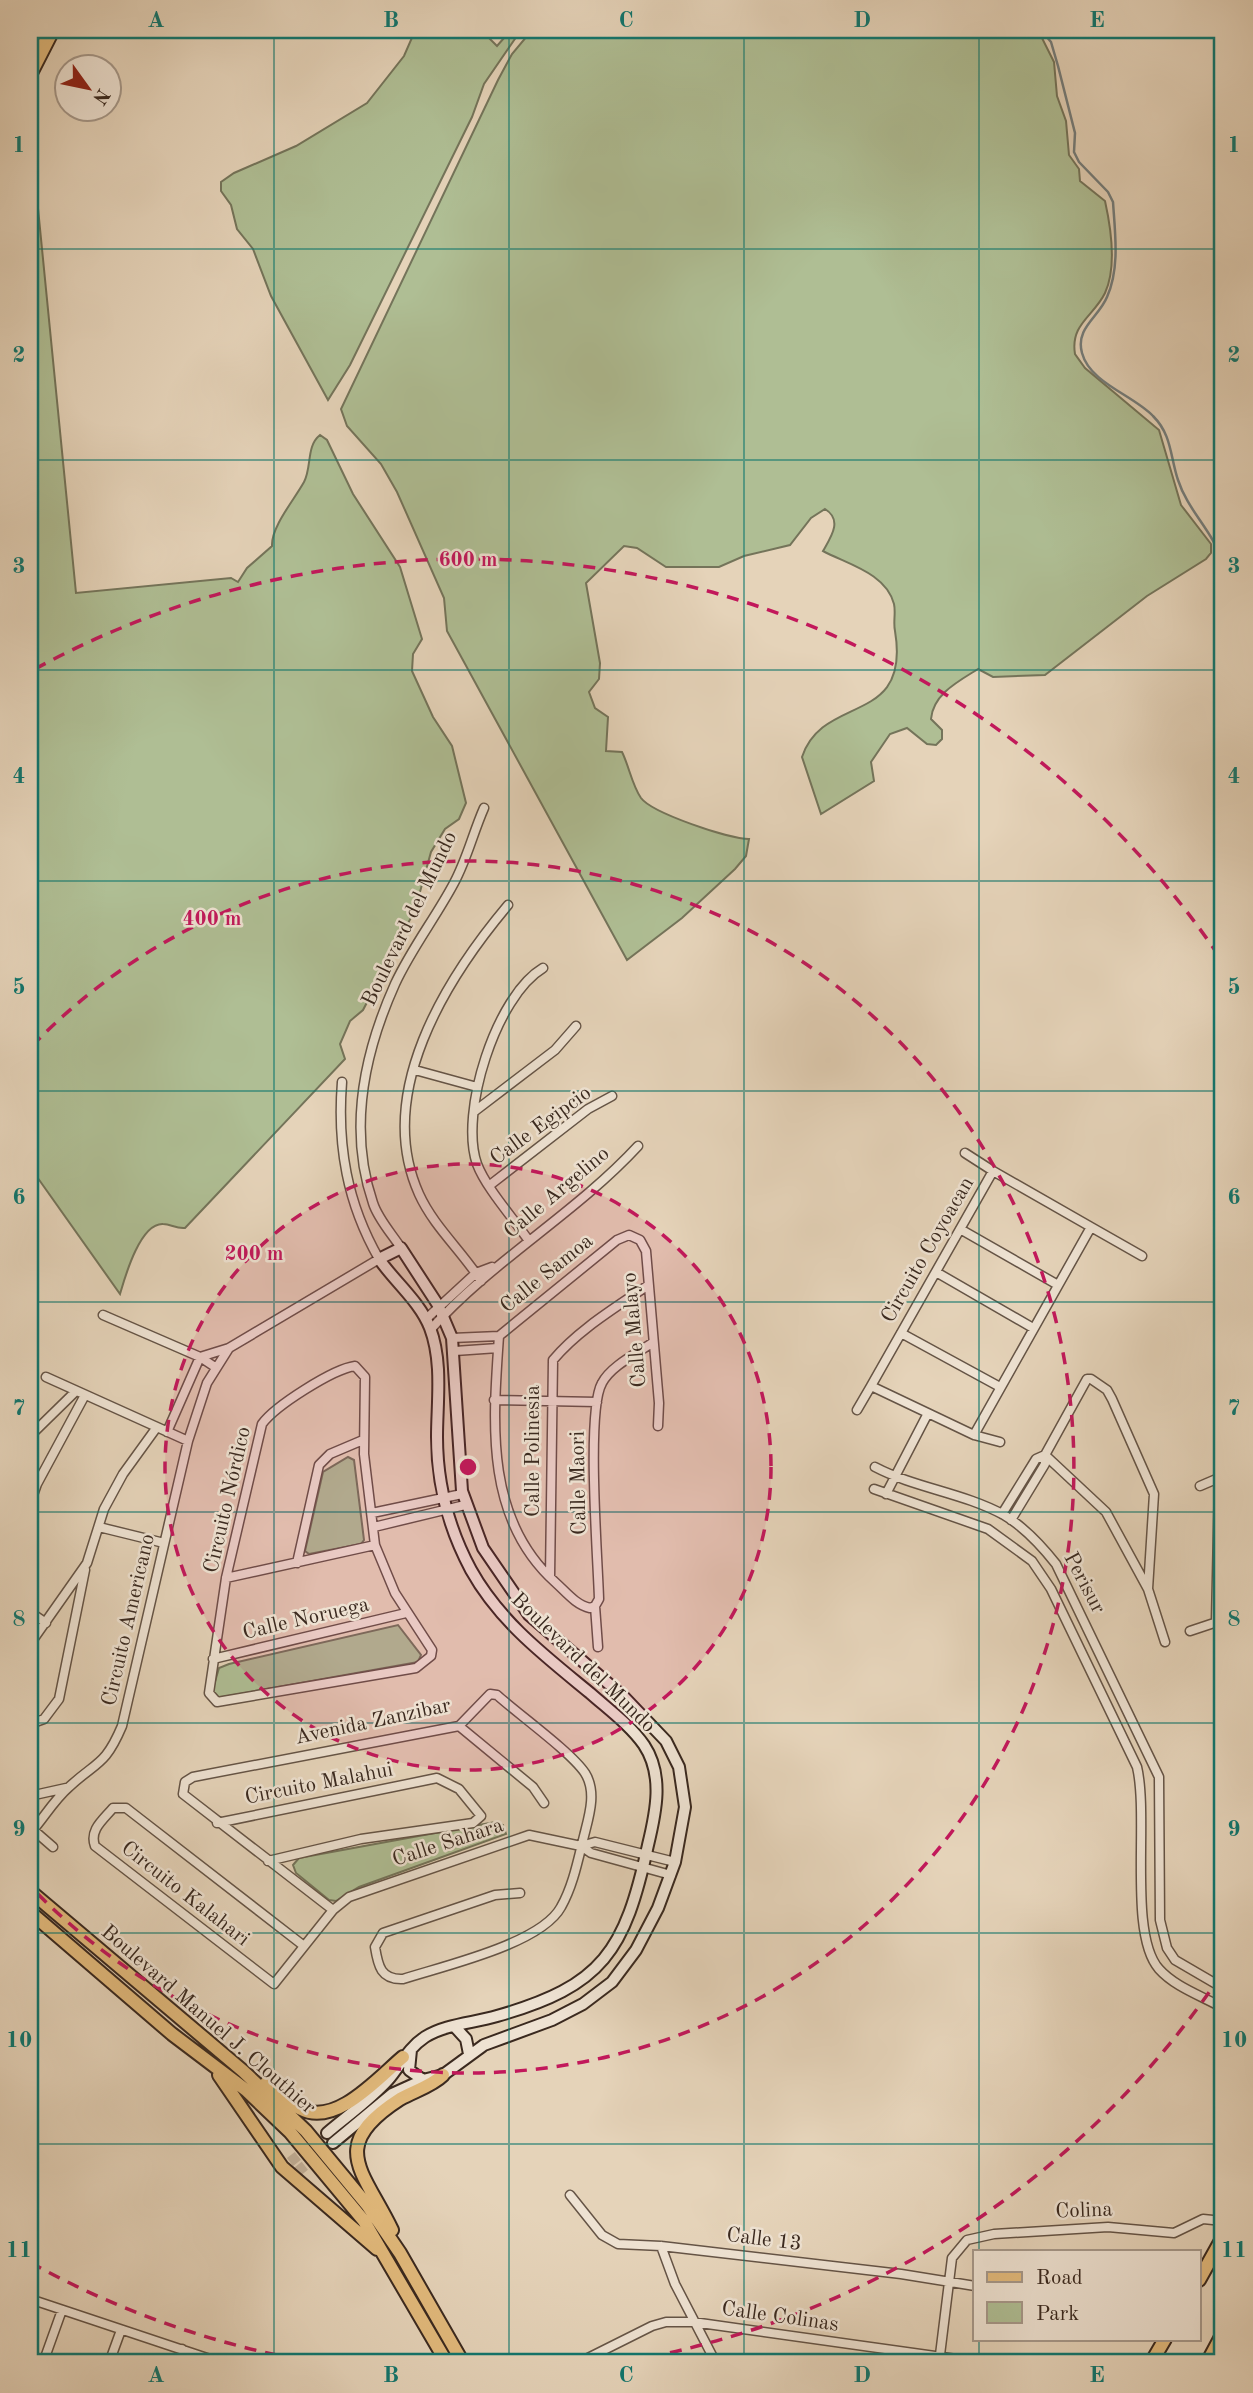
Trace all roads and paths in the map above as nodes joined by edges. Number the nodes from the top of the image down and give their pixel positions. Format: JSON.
{"nodes":[{"id":1,"x":52,"y":30,"type":"edge"},
{"id":2,"x":30,"y":73,"type":"edge"},
{"id":3,"x":484,"y":808,"type":"dead end"},
{"id":4,"x":508,"y":905,"type":"dead end"},
{"id":5,"x":543,"y":968,"type":"dead end"},
{"id":6,"x":576,"y":1026,"type":"dead end"},
{"id":7,"x":415,"y":1070,"type":"junction"},
{"id":8,"x":342,"y":1082,"type":"dead end"},
{"id":9,"x":477,"y":1087,"type":"junction"},
{"id":10,"x":612,"y":1096,"type":"dead end"},
{"id":11,"x":475,"y":1111,"type":"junction"},
{"id":12,"x":638,"y":1146,"type":"dead end"},
{"id":13,"x":965,"y":1153,"type":"dead end"},
{"id":14,"x":993,"y":1171,"type":"junction"},
{"id":15,"x":490,"y":1185,"type":"junction"},
{"id":16,"x":1090,"y":1227,"type":"junction"},
{"id":17,"x":960,"y":1229,"type":"junction"},
{"id":18,"x":634,"y":1236,"type":"joint"},
{"id":19,"x":529,"y":1241,"type":"junction"},
{"id":20,"x":401,"y":1248,"type":"junction"},
{"id":21,"x":1142,"y":1256,"type":"dead end"},
{"id":22,"x":379,"y":1259,"type":"junction"},
{"id":23,"x":936,"y":1272,"type":"junction"},
{"id":24,"x":478,"y":1277,"type":"junction"},
{"id":25,"x":1058,"y":1285,"type":"junction"},
{"id":26,"x":647,"y":1286,"type":"junction"},
{"id":27,"x":441,"y":1310,"type":"junction"},
{"id":28,"x":103,"y":1315,"type":"dead end"},
{"id":29,"x":428,"y":1324,"type":"junction"},
{"id":30,"x":1034,"y":1328,"type":"junction"},
{"id":31,"x":901,"y":1333,"type":"junction"},
{"id":32,"x":499,"y":1336,"type":"junction"},
{"id":33,"x":452,"y":1338,"type":"junction"},
{"id":34,"x":652,"y":1343,"type":"junction"},
{"id":35,"x":229,"y":1348,"type":"junction"},
{"id":36,"x":498,"y":1348,"type":"junction"},
{"id":37,"x":455,"y":1351,"type":"junction"},
{"id":38,"x":200,"y":1357,"type":"junction"},
{"id":39,"x":215,"y":1367,"type":"junction"},
{"id":40,"x":46,"y":1377,"type":"dead end"},
{"id":41,"x":871,"y":1386,"type":"junction"},
{"id":42,"x":1000,"y":1387,"type":"junction"},
{"id":43,"x":76,"y":1391,"type":"junction"},
{"id":44,"x":85,"y":1395,"type":"junction"},
{"id":45,"x":494,"y":1400,"type":"junction"},
{"id":46,"x":550,"y":1401,"type":"junction"},
{"id":47,"x":597,"y":1402,"type":"junction"},
{"id":48,"x":857,"y":1410,"type":"dead end"},
{"id":49,"x":926,"y":1415,"type":"junction"},
{"id":50,"x":658,"y":1426,"type":"dead end"},
{"id":51,"x":157,"y":1427,"type":"junction"},
{"id":52,"x":167,"y":1432,"type":"junction"},
{"id":53,"x":974,"y":1435,"type":"junction"},
{"id":54,"x":30,"y":1436,"type":"edge"},
{"id":55,"x":363,"y":1440,"type":"junction"},
{"id":56,"x":188,"y":1441,"type":"junction"},
{"id":57,"x":1000,"y":1443,"type":"dead end"},
{"id":58,"x":1045,"y":1455,"type":"junction"},
{"id":59,"x":874,"y":1467,"type":"dead end"},
{"id":60,"x":892,"y":1476,"type":"junction"},
{"id":61,"x":1223,"y":1476,"type":"edge"},
{"id":62,"x":1200,"y":1486,"type":"dead end"},
{"id":63,"x":874,"y":1489,"type":"dead end"},
{"id":64,"x":886,"y":1494,"type":"junction"},
{"id":65,"x":464,"y":1500,"type":"junction"},
{"id":66,"x":30,"y":1504,"type":"edge"},
{"id":67,"x":445,"y":1504,"type":"junction"},
{"id":68,"x":372,"y":1513,"type":"junction"},
{"id":69,"x":1002,"y":1514,"type":"junction"},
{"id":70,"x":1011,"y":1520,"type":"junction"},
{"id":71,"x":99,"y":1527,"type":"junction"},
{"id":72,"x":374,"y":1527,"type":"junction"},
{"id":73,"x":164,"y":1543,"type":"junction"},
{"id":74,"x":375,"y":1545,"type":"junction"},
{"id":75,"x":86,"y":1563,"type":"junction"},
{"id":76,"x":297,"y":1563,"type":"junction"},
{"id":77,"x":226,"y":1578,"type":"junction"},
{"id":78,"x":550,"y":1578,"type":"junction"},
{"id":79,"x":1148,"y":1589,"type":"junction"},
{"id":80,"x":596,"y":1606,"type":"junction"},
{"id":81,"x":30,"y":1612,"type":"edge"},
{"id":82,"x":406,"y":1614,"type":"junction"},
{"id":83,"x":1220,"y":1621,"type":"edge"},
{"id":84,"x":46,"y":1623,"type":"junction"},
{"id":85,"x":1190,"y":1630,"type":"dead end"},
{"id":86,"x":1165,"y":1642,"type":"dead end"},
{"id":87,"x":30,"y":1644,"type":"edge"},
{"id":88,"x":598,"y":1647,"type":"dead end"},
{"id":89,"x":213,"y":1659,"type":"junction"},
{"id":90,"x":30,"y":1724,"type":"edge"},
{"id":91,"x":459,"y":1726,"type":"junction"},
{"id":92,"x":1148,"y":1749,"type":"junction"},
{"id":93,"x":673,"y":1752,"type":"junction"},
{"id":94,"x":1132,"y":1757,"type":"junction"},
{"id":95,"x":653,"y":1763,"type":"junction"},
{"id":96,"x":69,"y":1787,"type":"junction"},
{"id":97,"x":30,"y":1796,"type":"edge"},
{"id":98,"x":544,"y":1803,"type":"dead end"},
{"id":99,"x":217,"y":1823,"type":"junction"},
{"id":100,"x":31,"y":1828,"type":"edge"},
{"id":101,"x":582,"y":1846,"type":"junction"},
{"id":102,"x":53,"y":1847,"type":"dead end"},
{"id":103,"x":613,"y":1847,"type":"junction"},
{"id":104,"x":646,"y":1853,"type":"junction"},
{"id":105,"x":1160,"y":1858,"type":"junction"},
{"id":106,"x":609,"y":1859,"type":"junction"},
{"id":107,"x":1142,"y":1860,"type":"junction"},
{"id":108,"x":268,"y":1861,"type":"junction"},
{"id":109,"x":675,"y":1861,"type":"junction"},
{"id":110,"x":642,"y":1868,"type":"junction"},
{"id":111,"x":671,"y":1875,"type":"junction"},
{"id":112,"x":30,"y":1891,"type":"edge"},
{"id":113,"x":520,"y":1893,"type":"dead end"},
{"id":114,"x":333,"y":1910,"type":"junction"},
{"id":115,"x":30,"y":1912,"type":"edge"},
{"id":116,"x":304,"y":1946,"type":"junction"},
{"id":117,"x":1223,"y":1988,"type":"edge"},
{"id":118,"x":1223,"y":2008,"type":"edge"},
{"id":119,"x":456,"y":2027,"type":"junction"},
{"id":120,"x":407,"y":2053,"type":"junction"},
{"id":121,"x":468,"y":2054,"type":"junction"},
{"id":122,"x":213,"y":2066,"type":"junction"},
{"id":123,"x":243,"y":2071,"type":"junction"},
{"id":124,"x":443,"y":2075,"type":"junction"},
{"id":125,"x":423,"y":2080,"type":"junction"},
{"id":126,"x":570,"y":2195,"type":"dead end"},
{"id":127,"x":1223,"y":2221,"type":"edge"},
{"id":128,"x":1223,"y":2237,"type":"edge"},
{"id":129,"x":661,"y":2246,"type":"junction"},
{"id":130,"x":400,"y":2253,"type":"junction"},
{"id":131,"x":386,"y":2257,"type":"junction"},
{"id":132,"x":1200,"y":2278,"type":"edge"},
{"id":133,"x":949,"y":2282,"type":"junction"},
{"id":134,"x":973,"y":2286,"type":"edge"},
{"id":135,"x":30,"y":2299,"type":"edge"},
{"id":136,"x":62,"y":2310,"type":"junction"},
{"id":137,"x":693,"y":2322,"type":"junction"},
{"id":138,"x":121,"y":2330,"type":"junction"},
{"id":139,"x":1223,"y":2333,"type":"edge"},
{"id":140,"x":1164,"y":2340,"type":"edge"},
{"id":141,"x":182,"y":2349,"type":"junction"},
{"id":142,"x":939,"y":2360,"type":"edge"},
{"id":143,"x":583,"y":2362,"type":"edge"},
{"id":144,"x":43,"y":2363,"type":"edge"},
{"id":145,"x":109,"y":2363,"type":"edge"},
{"id":146,"x":177,"y":2363,"type":"edge"},
{"id":147,"x":222,"y":2363,"type":"edge"},
{"id":148,"x":447,"y":2363,"type":"edge"},
{"id":149,"x":463,"y":2363,"type":"edge"},
{"id":150,"x":716,"y":2363,"type":"edge"},
{"id":151,"x":985,"y":2363,"type":"edge"},
{"id":152,"x":1151,"y":2363,"type":"edge"},
{"id":153,"x":1207,"y":2363,"type":"edge"}],
"edges":[{"from":1,"to":2,"type":"highway"},
{"from":3,"to":20,"type":"street","name":"Boulevard del Mundo"},
{"from":4,"to":7,"type":"street"},
{"from":5,"to":9,"type":"street"},
{"from":6,"to":11,"type":"street"},
{"from":7,"to":9,"type":"street"},
{"from":7,"to":24,"type":"street"},
{"from":8,"to":22,"type":"street","name":"Boulevard del Mundo"},
{"from":9,"to":11,"type":"street"},
{"from":10,"to":15,"type":"street","name":"Calle Egipcio"},
{"from":11,"to":15,"type":"street"},
{"from":12,"to":19,"type":"street","name":"Calle Argelino"},
{"from":13,"to":14,"type":"street"},
{"from":14,"to":16,"type":"street","name":"Circuito Coyoacan"},
{"from":14,"to":17,"type":"street","name":"Circuito Coyoacan"},
{"from":15,"to":19,"type":"street"},
{"from":16,"to":21,"type":"street","name":"Circuito Coyoacan"},
{"from":16,"to":25,"type":"street"},
{"from":17,"to":23,"type":"street","name":"Circuito Coyoacan"},
{"from":17,"to":25,"type":"street"},
{"from":18,"to":26,"type":"street","name":"Calle Malayo"},
{"from":18,"to":32,"type":"street","name":"Calle Samoa"},
{"from":19,"to":24,"type":"street","name":"Calle Argelino"},
{"from":20,"to":22,"type":"street"},
{"from":20,"to":27,"type":"street","name":"Boulevard del Mundo"},
{"from":22,"to":29,"type":"street","name":"Boulevard del Mundo"},
{"from":22,"to":35,"type":"street"},
{"from":23,"to":30,"type":"street"},
{"from":23,"to":31,"type":"street","name":"Circuito Coyoacan"},
{"from":24,"to":27,"type":"street","name":"Calle Argelino"},
{"from":25,"to":30,"type":"street"},
{"from":26,"to":34,"type":"street","name":"Calle Malayo"},
{"from":26,"to":46,"type":"street","name":"Calle Polinesia"},
{"from":27,"to":29,"type":"street","name":"Calle Argelino"},
{"from":27,"to":33,"type":"street","name":"Boulevard del Mundo"},
{"from":28,"to":38,"type":"street"},
{"from":29,"to":67,"type":"street","name":"Boulevard del Mundo"},
{"from":30,"to":42,"type":"street"},
{"from":31,"to":41,"type":"street","name":"Circuito Coyoacan"},
{"from":31,"to":42,"type":"street"},
{"from":32,"to":33,"type":"street"},
{"from":32,"to":36,"type":"street","name":"Calle Samoa"},
{"from":33,"to":37,"type":"street","name":"Boulevard del Mundo"},
{"from":34,"to":47,"type":"street","name":"Calle Maori"},
{"from":34,"to":50,"type":"street","name":"Calle Malayo"},
{"from":35,"to":38,"type":"street"},
{"from":35,"to":39,"type":"street","name":"Circuito Americano"},
{"from":36,"to":37,"type":"street"},
{"from":36,"to":45,"type":"street","name":"Calle Samoa"},
{"from":37,"to":65,"type":"street","name":"Boulevard del Mundo"},
{"from":38,"to":39,"type":"street"},
{"from":38,"to":52,"type":"street"},
{"from":39,"to":56,"type":"street","name":"Circuito Americano"},
{"from":40,"to":43,"type":"street"},
{"from":41,"to":48,"type":"street","name":"Circuito Coyoacan"},
{"from":41,"to":49,"type":"street"},
{"from":42,"to":53,"type":"street"},
{"from":43,"to":44,"type":"street"},
{"from":43,"to":54,"type":"street"},
{"from":44,"to":51,"type":"street"},
{"from":44,"to":66,"type":"street"},
{"from":45,"to":46,"type":"street"},
{"from":45,"to":78,"type":"street","name":"Calle Samoa"},
{"from":46,"to":47,"type":"street"},
{"from":46,"to":78,"type":"street","name":"Calle Polinesia"},
{"from":47,"to":80,"type":"street","name":"Calle Maori"},
{"from":49,"to":53,"type":"street"},
{"from":49,"to":60,"type":"street"},
{"from":51,"to":52,"type":"street"},
{"from":51,"to":71,"type":"street"},
{"from":52,"to":56,"type":"street"},
{"from":53,"to":57,"type":"street"},
{"from":55,"to":68,"type":"street","name":"Circuito Nórdico"},
{"from":55,"to":76,"type":"street"},
{"from":55,"to":77,"type":"street","name":"Circuito Nórdico"},
{"from":56,"to":73,"type":"street","name":"Circuito Americano"},
{"from":58,"to":69,"type":"street"},
{"from":58,"to":70,"type":"street"},
{"from":58,"to":79,"type":"street"},
{"from":58,"to":79,"type":"street"},
{"from":59,"to":60,"type":"street","name":"Perisur"},
{"from":60,"to":64,"type":"street"},
{"from":60,"to":69,"type":"street","name":"Perisur"},
{"from":61,"to":62,"type":"street"},
{"from":61,"to":83,"type":"street"},
{"from":63,"to":64,"type":"street","name":"Perisur"},
{"from":64,"to":94,"type":"street","name":"Perisur"},
{"from":65,"to":67,"type":"street"},
{"from":65,"to":93,"type":"street","name":"Boulevard del Mundo"},
{"from":67,"to":68,"type":"street"},
{"from":67,"to":72,"type":"street"},
{"from":67,"to":95,"type":"street","name":"Boulevard del Mundo"},
{"from":68,"to":72,"type":"street","name":"Circuito Nórdico"},
{"from":69,"to":70,"type":"street","name":"Perisur"},
{"from":70,"to":92,"type":"street","name":"Perisur"},
{"from":71,"to":73,"type":"street"},
{"from":71,"to":75,"type":"street"},
{"from":72,"to":74,"type":"street","name":"Circuito Nórdico"},
{"from":73,"to":96,"type":"street","name":"Circuito Americano"},
{"from":74,"to":76,"type":"street"},
{"from":74,"to":82,"type":"street","name":"Circuito Nórdico"},
{"from":75,"to":84,"type":"street"},
{"from":75,"to":90,"type":"street"},
{"from":76,"to":77,"type":"street"},
{"from":77,"to":89,"type":"street","name":"Circuito Nórdico"},
{"from":78,"to":80,"type":"street","name":"Calle Samoa"},
{"from":79,"to":86,"type":"street"},
{"from":80,"to":88,"type":"street","name":"Calle Maori"},
{"from":81,"to":84,"type":"street"},
{"from":82,"to":89,"type":"street","name":"Calle Noruega"},
{"from":82,"to":89,"type":"street","name":"Circuito Nórdico"},
{"from":83,"to":85,"type":"street"},
{"from":84,"to":87,"type":"street"},
{"from":91,"to":98,"type":"street"},
{"from":91,"to":99,"type":"street","name":"Avenida Zanzibar"},
{"from":91,"to":101,"type":"street","name":"Avenida Zanzibar"},
{"from":92,"to":94,"type":"street"},
{"from":92,"to":105,"type":"street","name":"Perisur"},
{"from":93,"to":95,"type":"street"},
{"from":93,"to":109,"type":"street","name":"Boulevard del Mundo"},
{"from":94,"to":107,"type":"street","name":"Perisur"},
{"from":95,"to":104,"type":"street","name":"Boulevard del Mundo"},
{"from":96,"to":97,"type":"street","name":"Circuito Americano"},
{"from":96,"to":100,"type":"street","name":"Circuito Americano"},
{"from":99,"to":108,"type":"street"},
{"from":99,"to":108,"type":"street","name":"Circuito Malahui"},
{"from":100,"to":102,"type":"street","name":"Circuito Americano"},
{"from":101,"to":103,"type":"street"},
{"from":101,"to":106,"type":"street"},
{"from":101,"to":113,"type":"street"},
{"from":101,"to":114,"type":"street","name":"Calle Sahara"},
{"from":103,"to":104,"type":"street"},
{"from":103,"to":106,"type":"street"},
{"from":104,"to":109,"type":"street"},
{"from":104,"to":110,"type":"street","name":"Boulevard del Mundo"},
{"from":105,"to":107,"type":"street"},
{"from":105,"to":117,"type":"street","name":"Perisur"},
{"from":106,"to":110,"type":"street"},
{"from":107,"to":118,"type":"street","name":"Perisur"},
{"from":108,"to":114,"type":"street"},
{"from":109,"to":111,"type":"street","name":"Boulevard del Mundo"},
{"from":110,"to":111,"type":"street"},
{"from":110,"to":119,"type":"street","name":"Boulevard del Mundo"},
{"from":111,"to":121,"type":"street","name":"Boulevard del Mundo"},
{"from":112,"to":123,"type":"main road","name":"Boulevard Manuel J. Clouthier"},
{"from":114,"to":116,"type":"street","name":"Circuito Kalahari"},
{"from":115,"to":122,"type":"main road","name":"Boulevard Manuel J. Clouthier"},
{"from":116,"to":116,"type":"street","name":"Circuito Kalahari"},
{"from":119,"to":120,"type":"street","name":"Boulevard del Mundo"},
{"from":119,"to":121,"type":"street"},
{"from":120,"to":123,"type":"main road"},
{"from":120,"to":125,"type":"street"},
{"from":120,"to":125,"type":"street","name":"Boulevard del Mundo"},
{"from":121,"to":124,"type":"street","name":"Boulevard del Mundo"},
{"from":122,"to":131,"type":"main road"},
{"from":122,"to":131,"type":"main road","name":"Boulevard Manuel J. Clouthier"},
{"from":123,"to":130,"type":"main road","name":"Boulevard Manuel J. Clouthier"},
{"from":124,"to":125,"type":"street","name":"Boulevard del Mundo"},
{"from":124,"to":130,"type":"main road"},
{"from":126,"to":129,"type":"street","name":"Calle 13"},
{"from":127,"to":133,"type":"street","name":"Colina"},
{"from":128,"to":132,"type":"main road"},
{"from":129,"to":133,"type":"street","name":"Calle 13"},
{"from":129,"to":137,"type":"street"},
{"from":130,"to":149,"type":"main road","name":"Boulevard Manuel J. Clouthier"},
{"from":131,"to":148,"type":"main road","name":"Boulevard Manuel J. Clouthier"},
{"from":133,"to":134,"type":"street","name":"Calle 13"},
{"from":133,"to":142,"type":"street"},
{"from":135,"to":136,"type":"street"},
{"from":136,"to":138,"type":"street"},
{"from":136,"to":144,"type":"street"},
{"from":137,"to":142,"type":"street","name":"Calle Colinas"},
{"from":137,"to":143,"type":"street","name":"Calle Colinas"},
{"from":137,"to":150,"type":"street"},
{"from":138,"to":141,"type":"street"},
{"from":138,"to":145,"type":"street"},
{"from":139,"to":153,"type":"main road"},
{"from":140,"to":152,"type":"main road"},
{"from":141,"to":146,"type":"street"},
{"from":141,"to":147,"type":"street"},
{"from":142,"to":151,"type":"street","name":"Calle Colinas"}]}
